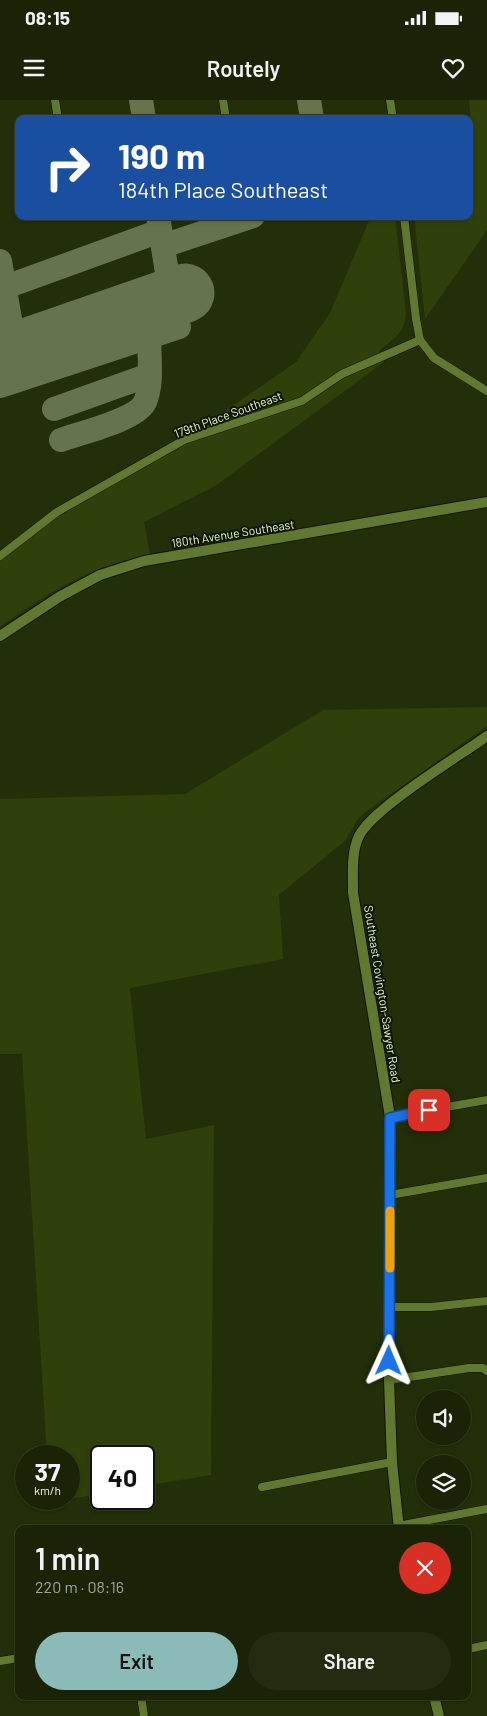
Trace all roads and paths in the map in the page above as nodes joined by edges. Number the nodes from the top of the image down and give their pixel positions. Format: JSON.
{"nodes":[{"id":1,"x":55,"y":100,"type":"edge"},
{"id":2,"x":224,"y":100,"type":"edge"},
{"id":3,"x":390,"y":100,"type":"edge"},
{"id":4,"x":57,"y":115,"type":"edge"},
{"id":5,"x":226,"y":115,"type":"edge"},
{"id":6,"x":392,"y":115,"type":"edge"},
{"id":7,"x":404,"y":220,"type":"edge"},
{"id":8,"x":420,"y":340,"type":"junction"},
{"id":9,"x":487,"y":391,"type":"edge"},
{"id":10,"x":487,"y":502,"type":"edge"},
{"id":11,"x":0,"y":556,"type":"edge"},
{"id":12,"x":0,"y":636,"type":"edge"},
{"id":13,"x":487,"y":736,"type":"edge"},
{"id":14,"x":487,"y":1100,"type":"edge"},
{"id":15,"x":390,"y":1118,"type":"junction"},
{"id":16,"x":487,"y":1178,"type":"edge"},
{"id":17,"x":390,"y":1195,"type":"junction"},
{"id":18,"x":487,"y":1301,"type":"edge"},
{"id":19,"x":390,"y":1307,"type":"junction"},
{"id":20,"x":487,"y":1371,"type":"edge"},
{"id":21,"x":389,"y":1380,"type":"junction"},
{"id":22,"x":392,"y":1462,"type":"junction"},
{"id":23,"x":262,"y":1487,"type":"dead end"},
{"id":24,"x":487,"y":1510,"type":"edge"},
{"id":25,"x":398,"y":1525,"type":"edge"},
{"id":26,"x":408,"y":1525,"type":"edge"},
{"id":27,"x":487,"y":1645,"type":"edge"},
{"id":28,"x":471,"y":1648,"type":"edge"},
{"id":29,"x":15,"y":1659,"type":"edge"},
{"id":30,"x":0,"y":1661,"type":"edge"},
{"id":31,"x":142,"y":1700,"type":"edge"},
{"id":32,"x":435,"y":1700,"type":"edge"},
{"id":33,"x":144,"y":1716,"type":"edge"},
{"id":34,"x":439,"y":1716,"type":"edge"}],
"edges":[{"from":1,"to":4,"type":"street"},
{"from":2,"to":5,"type":"street"},
{"from":3,"to":6,"type":"street"},
{"from":7,"to":8,"type":"street"},
{"from":8,"to":9,"type":"street"},
{"from":8,"to":11,"type":"street","name":"179th Place Southeast"},
{"from":10,"to":12,"type":"street","name":"180th Avenue Southeast"},
{"from":13,"to":15,"type":"street","name":"Southeast Covington-Sawyer Road"},
{"from":14,"to":15,"type":"street"},
{"from":15,"to":17,"type":"street","name":"Southeast Covington-Sawyer Road"},
{"from":16,"to":17,"type":"street"},
{"from":17,"to":19,"type":"street","name":"Southeast Covington-Sawyer Road"},
{"from":18,"to":19,"type":"street"},
{"from":19,"to":21,"type":"street","name":"Southeast Covington-Sawyer Road"},
{"from":20,"to":21,"type":"street"},
{"from":21,"to":22,"type":"street","name":"Southeast Covington-Sawyer Road"},
{"from":22,"to":23,"type":"street"},
{"from":22,"to":25,"type":"street","name":"Southeast Covington-Sawyer Road"},
{"from":24,"to":26,"type":"street"},
{"from":27,"to":28,"type":"street"},
{"from":29,"to":30,"type":"street"},
{"from":31,"to":33,"type":"street"},
{"from":32,"to":34,"type":"street"}]}
